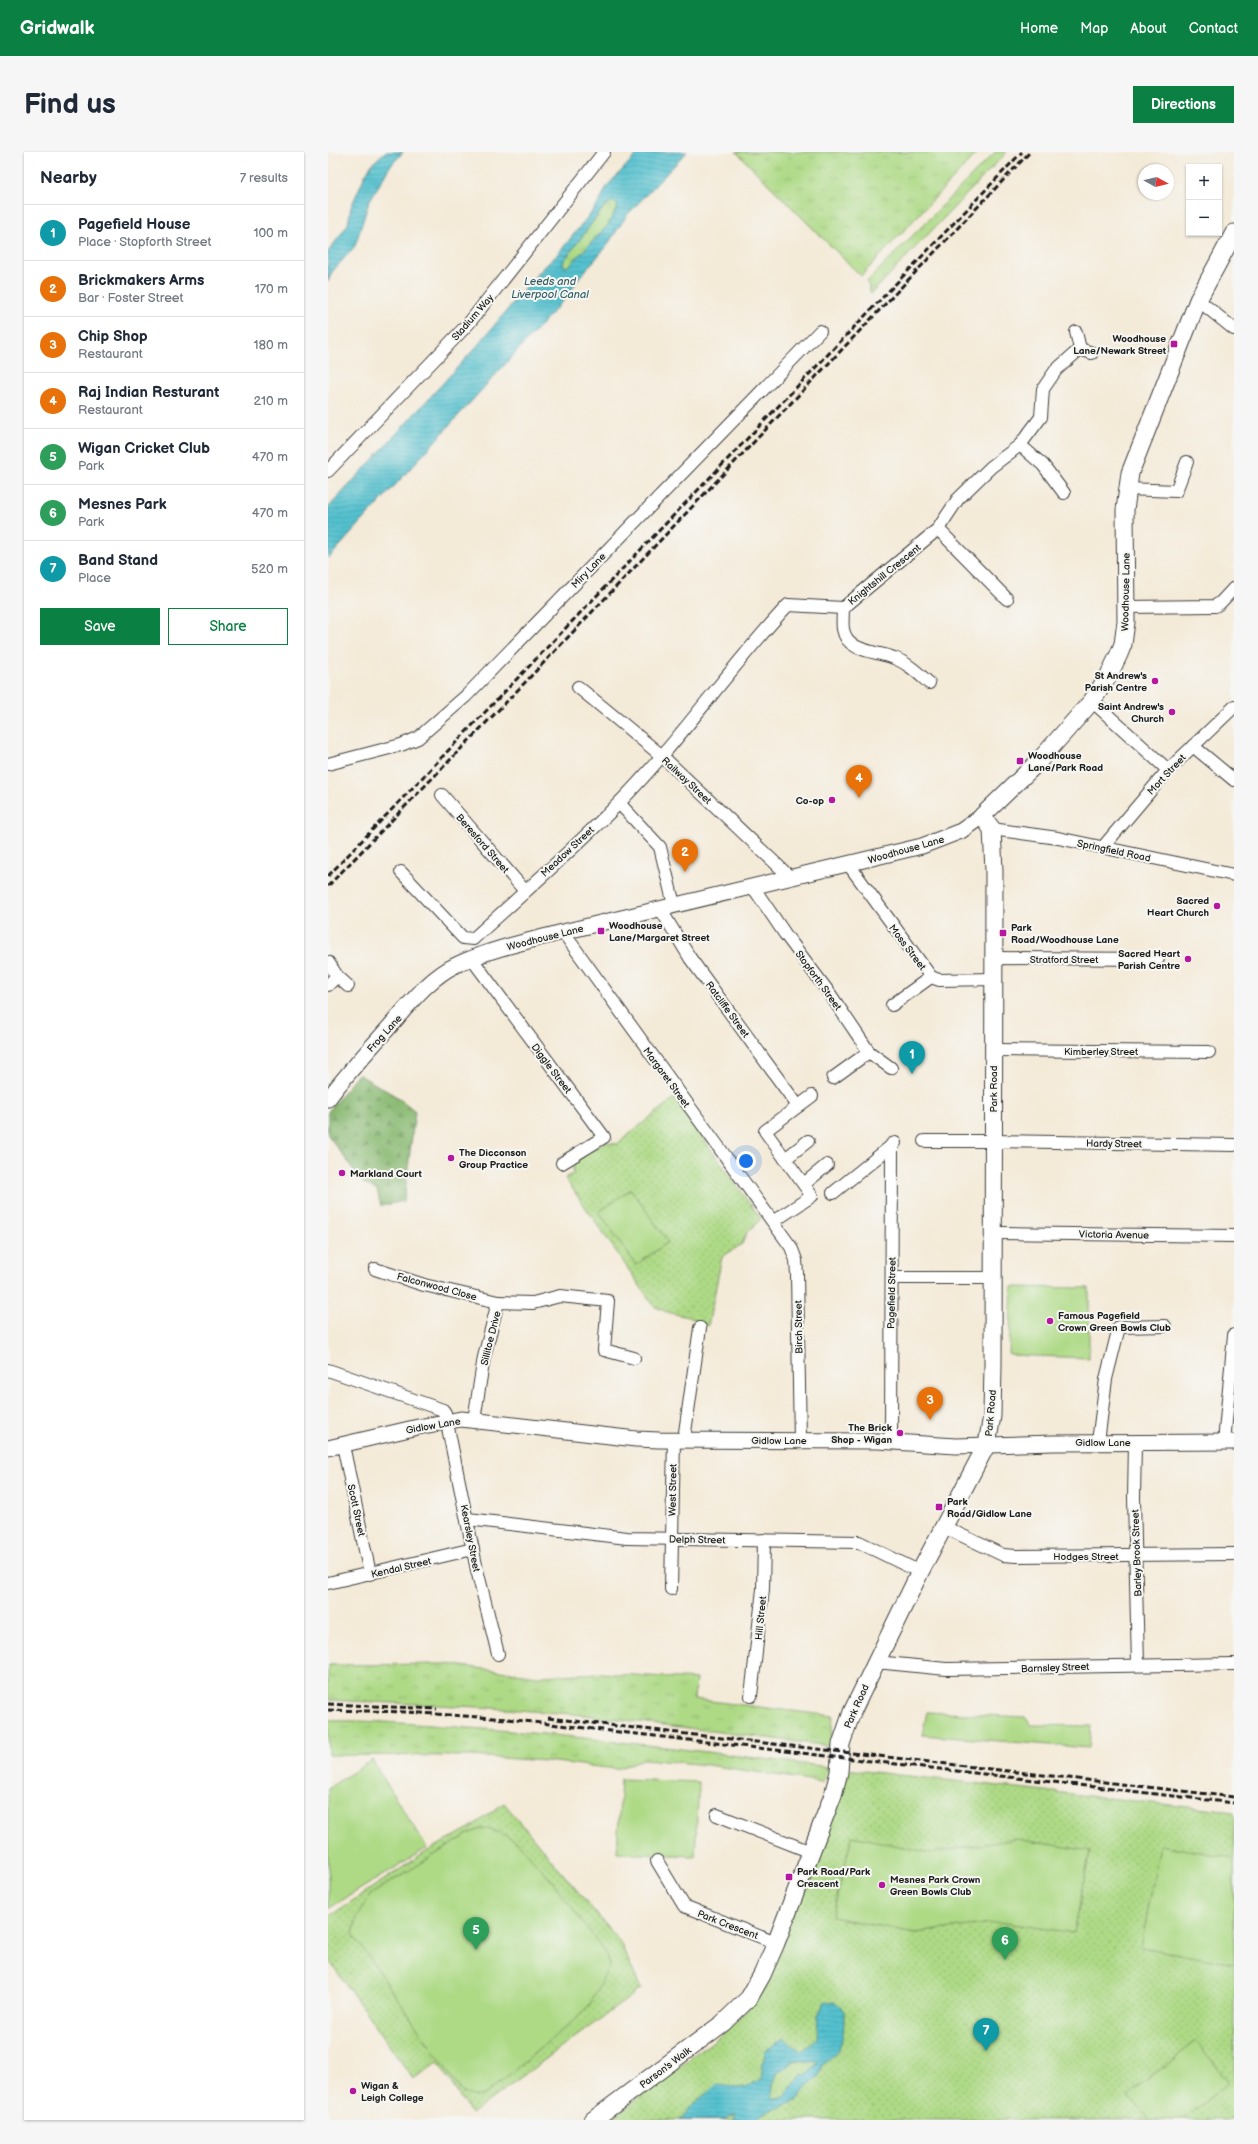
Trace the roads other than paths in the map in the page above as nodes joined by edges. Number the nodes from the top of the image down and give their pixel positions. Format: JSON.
{"nodes":[{"id":1,"x":604,"y":152,"type":"edge"},
{"id":2,"x":1234,"y":233,"type":"edge"},
{"id":3,"x":1198,"y":300,"type":"junction"},
{"id":4,"x":1234,"y":329,"type":"edge"},
{"id":5,"x":820,"y":331,"type":"dead end"},
{"id":6,"x":1076,"y":332,"type":"dead end"},
{"id":7,"x":1080,"y":349,"type":"junction"},
{"id":8,"x":1092,"y":353,"type":"dead end"},
{"id":9,"x":1020,"y":445,"type":"junction"},
{"id":10,"x":1187,"y":462,"type":"dead end"},
{"id":11,"x":328,"y":471,"type":"edge"},
{"id":12,"x":1126,"y":489,"type":"junction"},
{"id":13,"x":1064,"y":493,"type":"dead end"},
{"id":14,"x":938,"y":529,"type":"junction"},
{"id":15,"x":1234,"y":588,"type":"edge"},
{"id":16,"x":1007,"y":599,"type":"dead end"},
{"id":17,"x":1126,"y":607,"type":"junction"},
{"id":18,"x":843,"y":608,"type":"junction"},
{"id":19,"x":929,"y":683,"type":"dead end"},
{"id":20,"x":578,"y":687,"type":"dead end"},
{"id":21,"x":1092,"y":701,"type":"junction"},
{"id":22,"x":1234,"y":707,"type":"edge"},
{"id":23,"x":1193,"y":746,"type":"junction"},
{"id":24,"x":662,"y":756,"type":"junction"},
{"id":25,"x":328,"y":764,"type":"edge"},
{"id":26,"x":1168,"y":770,"type":"junction"},
{"id":27,"x":1234,"y":780,"type":"edge"},
{"id":28,"x":442,"y":795,"type":"dead end"},
{"id":29,"x":620,"y":803,"type":"junction"},
{"id":30,"x":987,"y":823,"type":"junction"},
{"id":31,"x":1103,"y":847,"type":"junction"},
{"id":32,"x":849,"y":865,"type":"junction"},
{"id":33,"x":401,"y":872,"type":"dead end"},
{"id":34,"x":1234,"y":875,"type":"edge"},
{"id":35,"x":791,"y":878,"type":"junction"},
{"id":36,"x":754,"y":887,"type":"junction"},
{"id":37,"x":525,"y":891,"type":"junction"},
{"id":38,"x":667,"y":908,"type":"junction"},
{"id":39,"x":563,"y":932,"type":"junction"},
{"id":40,"x":994,"y":958,"type":"junction"},
{"id":41,"x":472,"y":959,"type":"junction"},
{"id":42,"x":1158,"y":959,"type":"dead end"},
{"id":43,"x":328,"y":962,"type":"edge"},
{"id":44,"x":446,"y":971,"type":"joint"},
{"id":45,"x":337,"y":976,"type":"junction"},
{"id":46,"x":931,"y":977,"type":"junction"},
{"id":47,"x":994,"y":979,"type":"junction"},
{"id":48,"x":328,"y":985,"type":"edge"},
{"id":49,"x":348,"y":986,"type":"dead end"},
{"id":50,"x":892,"y":1005,"type":"dead end"},
{"id":51,"x":993,"y":1050,"type":"junction"},
{"id":52,"x":869,"y":1052,"type":"junction"},
{"id":53,"x":1209,"y":1052,"type":"dead end"},
{"id":54,"x":891,"y":1068,"type":"dead end"},
{"id":55,"x":833,"y":1078,"type":"dead end"},
{"id":56,"x":812,"y":1096,"type":"dead end"},
{"id":57,"x":328,"y":1099,"type":"edge"},
{"id":58,"x":798,"y":1106,"type":"junction"},
{"id":59,"x":993,"y":1140,"type":"junction"},
{"id":60,"x":808,"y":1141,"type":"dead end"},
{"id":61,"x":924,"y":1141,"type":"dead end"},
{"id":62,"x":1234,"y":1144,"type":"edge"},
{"id":63,"x":785,"y":1159,"type":"junction"},
{"id":64,"x":562,"y":1162,"type":"dead end"},
{"id":65,"x":827,"y":1165,"type":"dead end"},
{"id":66,"x":804,"y":1184,"type":"junction"},
{"id":67,"x":833,"y":1193,"type":"dead end"},
{"id":68,"x":774,"y":1220,"type":"junction"},
{"id":69,"x":994,"y":1233,"type":"junction"},
{"id":70,"x":1234,"y":1236,"type":"edge"},
{"id":71,"x":375,"y":1269,"type":"dead end"},
{"id":72,"x":892,"y":1278,"type":"junction"},
{"id":73,"x":993,"y":1278,"type":"junction"},
{"id":74,"x":498,"y":1302,"type":"junction"},
{"id":75,"x":1164,"y":1326,"type":"dead end"},
{"id":76,"x":700,"y":1328,"type":"dead end"},
{"id":77,"x":1234,"y":1335,"type":"edge"},
{"id":78,"x":634,"y":1358,"type":"dead end"},
{"id":79,"x":328,"y":1370,"type":"edge"},
{"id":80,"x":474,"y":1420,"type":"junction"},
{"id":81,"x":448,"y":1421,"type":"junction"},
{"id":82,"x":679,"y":1439,"type":"junction"},
{"id":83,"x":800,"y":1440,"type":"junction"},
{"id":84,"x":891,"y":1441,"type":"junction"},
{"id":85,"x":1098,"y":1442,"type":"junction"},
{"id":86,"x":1135,"y":1442,"type":"junction"},
{"id":87,"x":1229,"y":1442,"type":"edge"},
{"id":88,"x":987,"y":1444,"type":"junction"},
{"id":89,"x":343,"y":1445,"type":"junction"},
{"id":90,"x":328,"y":1448,"type":"edge"},
{"id":91,"x":468,"y":1519,"type":"junction"},
{"id":92,"x":944,"y":1527,"type":"junction"},
{"id":93,"x":672,"y":1539,"type":"junction"},
{"id":94,"x":764,"y":1540,"type":"junction"},
{"id":95,"x":473,"y":1549,"type":"junction"},
{"id":96,"x":1234,"y":1554,"type":"edge"},
{"id":97,"x":1136,"y":1556,"type":"junction"},
{"id":98,"x":920,"y":1572,"type":"junction"},
{"id":99,"x":370,"y":1574,"type":"junction"},
{"id":100,"x":328,"y":1583,"type":"edge"},
{"id":101,"x":671,"y":1589,"type":"dead end"},
{"id":102,"x":498,"y":1654,"type":"dead end"},
{"id":103,"x":876,"y":1662,"type":"junction"},
{"id":104,"x":1234,"y":1664,"type":"edge"},
{"id":105,"x":1138,"y":1665,"type":"junction"},
{"id":106,"x":751,"y":1696,"type":"dead end"},
{"id":107,"x":717,"y":1815,"type":"dead end"},
{"id":108,"x":811,"y":1852,"type":"junction"},
{"id":109,"x":657,"y":1861,"type":"dead end"},
{"id":110,"x":776,"y":1943,"type":"junction"},
{"id":111,"x":736,"y":2012,"type":"joint"},
{"id":112,"x":593,"y":2120,"type":"edge"}],
"edges":[{"from":1,"to":11,"type":"street","name":"Stadium Way"},
{"from":2,"to":3,"type":"main road","name":"Woodhouse Lane"},
{"from":3,"to":4,"type":"street"},
{"from":3,"to":12,"type":"main road","name":"Woodhouse Lane"},
{"from":5,"to":25,"type":"street","name":"Miry Lane"},
{"from":6,"to":7,"type":"street"},
{"from":7,"to":8,"type":"street"},
{"from":7,"to":9,"type":"street","name":"Knightshill Crescent"},
{"from":9,"to":13,"type":"street"},
{"from":9,"to":14,"type":"street","name":"Knightshill Crescent"},
{"from":10,"to":12,"type":"street"},
{"from":12,"to":17,"type":"main road","name":"Woodhouse Lane"},
{"from":14,"to":16,"type":"street"},
{"from":14,"to":18,"type":"street","name":"Knightshill Crescent"},
{"from":15,"to":17,"type":"street"},
{"from":17,"to":21,"type":"main road","name":"Woodhouse Lane"},
{"from":18,"to":19,"type":"street"},
{"from":18,"to":24,"type":"street","name":"Knightshill Crescent"},
{"from":20,"to":24,"type":"street","name":"Railway Street"},
{"from":21,"to":26,"type":"street"},
{"from":21,"to":30,"type":"main road","name":"Woodhouse Lane"},
{"from":22,"to":23,"type":"street","name":"Mort Street"},
{"from":23,"to":26,"type":"street","name":"Mort Street"},
{"from":23,"to":27,"type":"street"},
{"from":24,"to":29,"type":"street","name":"Meadow Street"},
{"from":24,"to":35,"type":"street","name":"Railway Street"},
{"from":26,"to":31,"type":"street","name":"Mort Street"},
{"from":28,"to":37,"type":"street","name":"Beresford Street"},
{"from":29,"to":37,"type":"street","name":"Meadow Street"},
{"from":29,"to":38,"type":"street","name":"Ratcliffe Street"},
{"from":30,"to":31,"type":"street","name":"Springfield Road"},
{"from":30,"to":32,"type":"street","name":"Woodhouse Lane"},
{"from":30,"to":40,"type":"main road","name":"Park Road"},
{"from":31,"to":34,"type":"street","name":"Springfield Road"},
{"from":32,"to":35,"type":"street","name":"Woodhouse Lane"},
{"from":32,"to":46,"type":"street","name":"Moss Street"},
{"from":33,"to":37,"type":"street","name":"Meadow Street"},
{"from":35,"to":36,"type":"street","name":"Woodhouse Lane"},
{"from":36,"to":38,"type":"street","name":"Woodhouse Lane"},
{"from":36,"to":52,"type":"street","name":"Stopforth Street"},
{"from":38,"to":39,"type":"street","name":"Woodhouse Lane"},
{"from":38,"to":58,"type":"street","name":"Ratcliffe Street"},
{"from":39,"to":41,"type":"street","name":"Woodhouse Lane"},
{"from":39,"to":68,"type":"street","name":"Margaret Street"},
{"from":40,"to":42,"type":"street","name":"Stratford Street"},
{"from":40,"to":47,"type":"main road","name":"Park Road"},
{"from":41,"to":44,"type":"street","name":"Woodhouse Lane"},
{"from":41,"to":64,"type":"street","name":"Diggle Street"},
{"from":43,"to":45,"type":"street"},
{"from":44,"to":57,"type":"street","name":"Frog Lane"},
{"from":45,"to":48,"type":"street"},
{"from":45,"to":49,"type":"street"},
{"from":46,"to":47,"type":"street","name":"Moss Street"},
{"from":46,"to":50,"type":"street"},
{"from":47,"to":51,"type":"main road","name":"Park Road"},
{"from":51,"to":53,"type":"street","name":"Kimberley Street"},
{"from":51,"to":59,"type":"main road","name":"Park Road"},
{"from":52,"to":54,"type":"street","name":"Stopforth Street"},
{"from":52,"to":55,"type":"street"},
{"from":56,"to":58,"type":"street"},
{"from":58,"to":63,"type":"street"},
{"from":59,"to":61,"type":"street","name":"Hardy Street"},
{"from":59,"to":62,"type":"street","name":"Hardy Street"},
{"from":59,"to":69,"type":"main road","name":"Park Road"},
{"from":60,"to":63,"type":"street"},
{"from":63,"to":66,"type":"street"},
{"from":65,"to":66,"type":"street"},
{"from":66,"to":68,"type":"street"},
{"from":67,"to":72,"type":"street","name":"Pagefield Street"},
{"from":68,"to":83,"type":"street","name":"Birch Street"},
{"from":69,"to":70,"type":"street","name":"Victoria Avenue"},
{"from":69,"to":73,"type":"main road","name":"Park Road"},
{"from":71,"to":74,"type":"street","name":"Falconwood Close"},
{"from":72,"to":73,"type":"street"},
{"from":72,"to":84,"type":"street","name":"Pagefield Street"},
{"from":73,"to":88,"type":"main road","name":"Park Road"},
{"from":74,"to":78,"type":"street","name":"Sillitoe Drive"},
{"from":74,"to":80,"type":"street","name":"Sillitoe Drive"},
{"from":75,"to":85,"type":"street"},
{"from":76,"to":82,"type":"street","name":"West Street"},
{"from":77,"to":87,"type":"street"},
{"from":79,"to":81,"type":"street"},
{"from":80,"to":81,"type":"street","name":"Gidlow Lane"},
{"from":80,"to":82,"type":"street","name":"Gidlow Lane"},
{"from":81,"to":89,"type":"street","name":"Gidlow Lane"},
{"from":81,"to":91,"type":"street","name":"Kearsley Street"},
{"from":82,"to":83,"type":"street","name":"Gidlow Lane"},
{"from":82,"to":93,"type":"street","name":"West Street"},
{"from":83,"to":84,"type":"street","name":"Gidlow Lane"},
{"from":84,"to":88,"type":"street","name":"Gidlow Lane"},
{"from":85,"to":86,"type":"street","name":"Gidlow Lane"},
{"from":85,"to":88,"type":"street","name":"Gidlow Lane"},
{"from":86,"to":87,"type":"street","name":"Gidlow Lane"},
{"from":86,"to":97,"type":"street","name":"Barley Brook Street"},
{"from":88,"to":92,"type":"main road","name":"Park Road"},
{"from":89,"to":90,"type":"street","name":"Gidlow Lane"},
{"from":89,"to":99,"type":"street","name":"Scott Street"},
{"from":91,"to":93,"type":"street","name":"Delph Street"},
{"from":91,"to":95,"type":"street","name":"Kearsley Street"},
{"from":92,"to":97,"type":"street","name":"Hodges Street"},
{"from":92,"to":98,"type":"main road","name":"Park Road"},
{"from":93,"to":94,"type":"street","name":"Delph Street"},
{"from":93,"to":101,"type":"street","name":"West Street"},
{"from":94,"to":98,"type":"street","name":"Delph Street"},
{"from":94,"to":106,"type":"street","name":"Hill Street"},
{"from":95,"to":99,"type":"street","name":"Kendal Street"},
{"from":95,"to":102,"type":"street","name":"Kearsley Street"},
{"from":96,"to":97,"type":"street","name":"Hodges Street"},
{"from":97,"to":105,"type":"street","name":"Barley Brook Street"},
{"from":98,"to":103,"type":"main road","name":"Park Road"},
{"from":99,"to":100,"type":"street","name":"Kendal Street"},
{"from":103,"to":105,"type":"street","name":"Barnsley Street"},
{"from":103,"to":108,"type":"main road","name":"Park Road"},
{"from":104,"to":105,"type":"street","name":"Barnsley Street"},
{"from":107,"to":108,"type":"street"},
{"from":108,"to":110,"type":"main road","name":"Park Road"},
{"from":109,"to":110,"type":"street","name":"Park Crescent"},
{"from":110,"to":111,"type":"main road","name":"Park Road"},
{"from":111,"to":112,"type":"main road","name":"Parson's Walk"}]}
